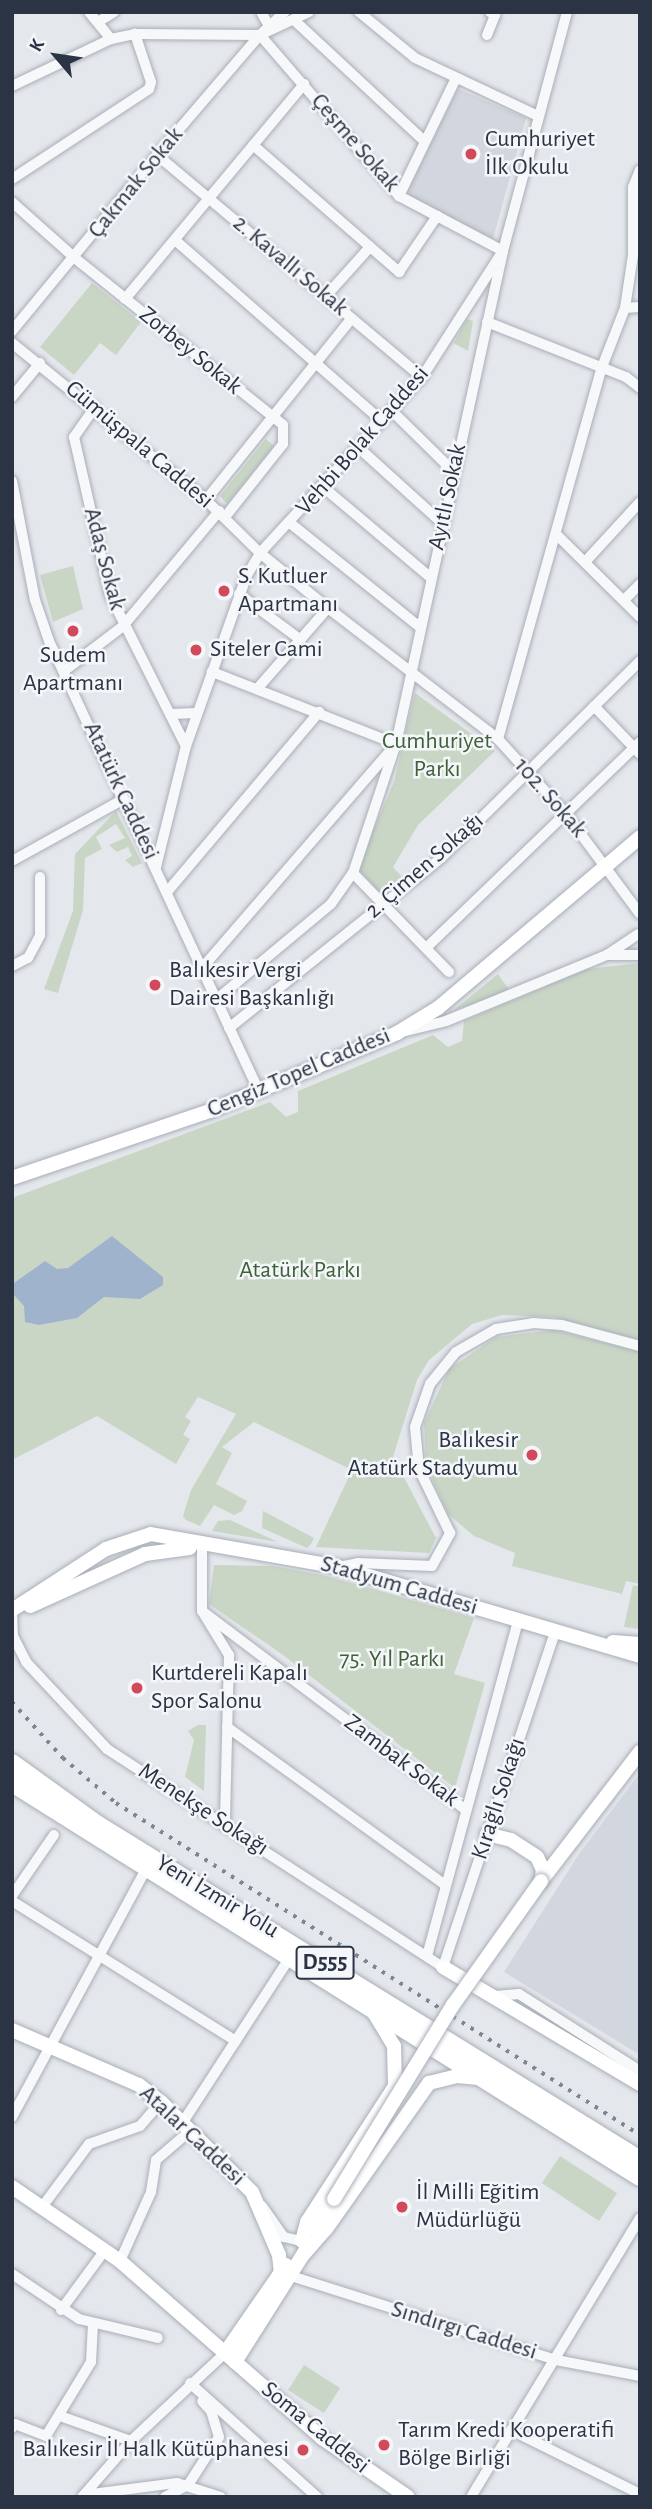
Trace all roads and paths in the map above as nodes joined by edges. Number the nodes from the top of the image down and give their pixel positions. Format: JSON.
{"nodes":[{"id":1,"x":89,"y":12,"type":"edge"},
{"id":2,"x":114,"y":12,"type":"edge"},
{"id":3,"x":261,"y":12,"type":"edge"},
{"id":4,"x":309,"y":12,"type":"edge"},
{"id":5,"x":359,"y":12,"type":"edge"},
{"id":6,"x":566,"y":12,"type":"edge"},
{"id":7,"x":494,"y":13,"type":"edge"},
{"id":8,"x":290,"y":16,"type":"edge"},
{"id":9,"x":97,"y":22,"type":"junction"},
{"id":10,"x":269,"y":26,"type":"junction"},
{"id":11,"x":135,"y":34,"type":"junction"},
{"id":12,"x":260,"y":35,"type":"junction"},
{"id":13,"x":487,"y":35,"type":"dead end"},
{"id":14,"x":111,"y":39,"type":"junction"},
{"id":15,"x":456,"y":80,"type":"junction"},
{"id":16,"x":14,"y":81,"type":"edge"},
{"id":17,"x":304,"y":84,"type":"junction"},
{"id":18,"x":538,"y":116,"type":"junction"},
{"id":19,"x":424,"y":141,"type":"junction"},
{"id":20,"x":253,"y":145,"type":"junction"},
{"id":21,"x":157,"y":155,"type":"junction"},
{"id":22,"x":640,"y":170,"type":"edge"},
{"id":23,"x":12,"y":179,"type":"edge"},
{"id":24,"x":399,"y":196,"type":"junction"},
{"id":25,"x":209,"y":198,"type":"junction"},
{"id":26,"x":12,"y":202,"type":"edge"},
{"id":27,"x":437,"y":216,"type":"junction"},
{"id":28,"x":175,"y":240,"type":"junction"},
{"id":29,"x":370,"y":247,"type":"junction"},
{"id":30,"x":503,"y":251,"type":"junction"},
{"id":31,"x":76,"y":259,"type":"junction"},
{"id":32,"x":326,"y":296,"type":"junction"},
{"id":33,"x":125,"y":299,"type":"junction"},
{"id":34,"x":640,"y":307,"type":"edge"},
{"id":35,"x":625,"y":308,"type":"junction"},
{"id":36,"x":352,"y":318,"type":"junction"},
{"id":37,"x":487,"y":322,"type":"junction"},
{"id":38,"x":12,"y":331,"type":"edge"},
{"id":39,"x":12,"y":343,"type":"edge"},
{"id":40,"x":316,"y":362,"type":"junction"},
{"id":41,"x":40,"y":363,"type":"junction"},
{"id":42,"x":602,"y":367,"type":"junction"},
{"id":43,"x":422,"y":377,"type":"junction"},
{"id":44,"x":640,"y":388,"type":"edge"},
{"id":45,"x":12,"y":397,"type":"edge"},
{"id":46,"x":95,"y":407,"type":"junction"},
{"id":47,"x":393,"y":412,"type":"junction"},
{"id":48,"x":272,"y":417,"type":"junction"},
{"id":49,"x":383,"y":422,"type":"junction"},
{"id":50,"x":359,"y":448,"type":"junction"},
{"id":51,"x":453,"y":471,"type":"junction"},
{"id":52,"x":12,"y":481,"type":"edge"},
{"id":53,"x":323,"y":487,"type":"junction"},
{"id":54,"x":206,"y":500,"type":"junction"},
{"id":55,"x":640,"y":502,"type":"edge"},
{"id":56,"x":222,"y":514,"type":"junction"},
{"id":57,"x":290,"y":523,"type":"junction"},
{"id":58,"x":442,"y":523,"type":"junction"},
{"id":59,"x":557,"y":536,"type":"junction"},
{"id":60,"x":260,"y":553,"type":"junction"},
{"id":61,"x":584,"y":562,"type":"junction"},
{"id":62,"x":430,"y":576,"type":"junction"},
{"id":63,"x":640,"y":584,"type":"edge"},
{"id":64,"x":239,"y":594,"type":"junction"},
{"id":65,"x":624,"y":600,"type":"junction"},
{"id":66,"x":328,"y":608,"type":"junction"},
{"id":67,"x":640,"y":617,"type":"edge"},
{"id":68,"x":123,"y":626,"type":"junction"},
{"id":69,"x":420,"y":627,"type":"junction"},
{"id":70,"x":301,"y":640,"type":"junction"},
{"id":71,"x":640,"y":661,"type":"edge"},
{"id":72,"x":64,"y":671,"type":"junction"},
{"id":73,"x":212,"y":672,"type":"junction"},
{"id":74,"x":411,"y":674,"type":"junction"},
{"id":75,"x":257,"y":689,"type":"junction"},
{"id":76,"x":594,"y":706,"type":"junction"},
{"id":77,"x":319,"y":712,"type":"junction"},
{"id":78,"x":197,"y":713,"type":"junction"},
{"id":79,"x":170,"y":715,"type":"junction"},
{"id":80,"x":498,"y":739,"type":"junction"},
{"id":81,"x":396,"y":744,"type":"junction"},
{"id":82,"x":186,"y":746,"type":"junction"},
{"id":83,"x":638,"y":748,"type":"edge"},
{"id":84,"x":528,"y":771,"type":"junction"},
{"id":85,"x":124,"y":799,"type":"junction"},
{"id":86,"x":566,"y":814,"type":"junction"},
{"id":87,"x":640,"y":837,"type":"edge"},
{"id":88,"x":12,"y":861,"type":"edge"},
{"id":89,"x":605,"y":866,"type":"junction"},
{"id":90,"x":156,"y":867,"type":"junction"},
{"id":91,"x":353,"y":873,"type":"junction"},
{"id":92,"x":40,"y":877,"type":"dead end"},
{"id":93,"x":167,"y":892,"type":"junction"},
{"id":94,"x":384,"y":904,"type":"junction"},
{"id":95,"x":640,"y":914,"type":"edge"},
{"id":96,"x":639,"y":933,"type":"edge"},
{"id":97,"x":427,"y":947,"type":"junction"},
{"id":98,"x":640,"y":953,"type":"edge"},
{"id":99,"x":607,"y":956,"type":"junction"},
{"id":100,"x":12,"y":966,"type":"edge"},
{"id":101,"x":202,"y":968,"type":"junction"},
{"id":102,"x":449,"y":972,"type":"dead end"},
{"id":103,"x":216,"y":999,"type":"junction"},
{"id":104,"x":229,"y":1028,"type":"junction"},
{"id":105,"x":397,"y":1033,"type":"junction"},
{"id":106,"x":259,"y":1092,"type":"junction"},
{"id":107,"x":17,"y":1178,"type":"edge"},
{"id":108,"x":640,"y":1346,"type":"edge"},
{"id":109,"x":202,"y":1546,"type":"junction"},
{"id":110,"x":338,"y":1567,"type":"junction"},
{"id":111,"x":12,"y":1610,"type":"edge"},
{"id":112,"x":202,"y":1611,"type":"junction"},
{"id":113,"x":518,"y":1620,"type":"junction"},
{"id":114,"x":555,"y":1630,"type":"junction"},
{"id":115,"x":594,"y":1641,"type":"junction"},
{"id":116,"x":640,"y":1644,"type":"edge"},
{"id":117,"x":620,"y":1650,"type":"junction"},
{"id":118,"x":640,"y":1656,"type":"edge"},
{"id":119,"x":640,"y":1667,"type":"edge"},
{"id":120,"x":227,"y":1727,"type":"junction"},
{"id":121,"x":640,"y":1752,"type":"edge"},
{"id":122,"x":12,"y":1763,"type":"edge"},
{"id":123,"x":12,"y":1783,"type":"edge"},
{"id":124,"x":466,"y":1810,"type":"junction"},
{"id":125,"x":225,"y":1823,"type":"junction"},
{"id":126,"x":487,"y":1834,"type":"junction"},
{"id":127,"x":54,"y":1835,"type":"dead end"},
{"id":128,"x":145,"y":1871,"type":"junction"},
{"id":129,"x":541,"y":1881,"type":"junction"},
{"id":130,"x":445,"y":1885,"type":"junction"},
{"id":131,"x":12,"y":1899,"type":"edge"},
{"id":132,"x":100,"y":1954,"type":"junction"},
{"id":133,"x":427,"y":1956,"type":"junction"},
{"id":134,"x":290,"y":1957,"type":"junction"},
{"id":135,"x":443,"y":1967,"type":"junction"},
{"id":136,"x":495,"y":1996,"type":"junction"},
{"id":137,"x":369,"y":2007,"type":"junction"},
{"id":138,"x":12,"y":2030,"type":"edge"},
{"id":139,"x":236,"y":2041,"type":"junction"},
{"id":140,"x":49,"y":2049,"type":"junction"},
{"id":141,"x":640,"y":2071,"type":"edge"},
{"id":142,"x":484,"y":2078,"type":"junction"},
{"id":143,"x":640,"y":2084,"type":"edge"},
{"id":144,"x":395,"y":2086,"type":"junction"},
{"id":145,"x":12,"y":2092,"type":"edge"},
{"id":146,"x":24,"y":2095,"type":"junction"},
{"id":147,"x":413,"y":2099,"type":"junction"},
{"id":148,"x":161,"y":2102,"type":"junction"},
{"id":149,"x":12,"y":2117,"type":"edge"},
{"id":150,"x":187,"y":2126,"type":"junction"},
{"id":151,"x":640,"y":2160,"type":"edge"},
{"id":152,"x":640,"y":2177,"type":"edge"},
{"id":153,"x":12,"y":2187,"type":"edge"},
{"id":154,"x":256,"y":2200,"type":"junction"},
{"id":155,"x":43,"y":2207,"type":"junction"},
{"id":156,"x":640,"y":2218,"type":"edge"},
{"id":157,"x":302,"y":2248,"type":"junction"},
{"id":158,"x":105,"y":2250,"type":"junction"},
{"id":159,"x":120,"y":2261,"type":"junction"},
{"id":160,"x":12,"y":2274,"type":"edge"},
{"id":161,"x":286,"y":2274,"type":"junction"},
{"id":162,"x":61,"y":2310,"type":"junction"},
{"id":163,"x":93,"y":2323,"type":"junction"},
{"id":164,"x":158,"y":2338,"type":"dead end"},
{"id":165,"x":230,"y":2358,"type":"junction"},
{"id":166,"x":556,"y":2360,"type":"junction"},
{"id":167,"x":640,"y":2376,"type":"edge"},
{"id":168,"x":190,"y":2383,"type":"junction"},
{"id":169,"x":60,"y":2416,"type":"junction"},
{"id":170,"x":12,"y":2428,"type":"edge"},
{"id":171,"x":511,"y":2430,"type":"junction"},
{"id":172,"x":131,"y":2441,"type":"junction"},
{"id":173,"x":188,"y":2485,"type":"junction"},
{"id":174,"x":640,"y":2494,"type":"edge"},
{"id":175,"x":83,"y":2496,"type":"edge"},
{"id":176,"x":165,"y":2497,"type":"edge"},
{"id":177,"x":221,"y":2497,"type":"edge"},
{"id":178,"x":317,"y":2497,"type":"edge"},
{"id":179,"x":408,"y":2497,"type":"edge"},
{"id":180,"x":471,"y":2497,"type":"edge"}],
"edges":[{"from":1,"to":9,"type":"street"},
{"from":2,"to":9,"type":"street"},
{"from":3,"to":10,"type":"street"},
{"from":4,"to":8,"type":"street"},
{"from":5,"to":15,"type":"street"},
{"from":6,"to":18,"type":"street","name":"Vehbi Bolak Caddesi"},
{"from":7,"to":13,"type":"street"},
{"from":8,"to":10,"type":"street","name":"Çakmak Sokak"},
{"from":8,"to":12,"type":"street"},
{"from":8,"to":19,"type":"street"},
{"from":9,"to":14,"type":"street"},
{"from":10,"to":12,"type":"street","name":"Çakmak Sokak"},
{"from":11,"to":12,"type":"street"},
{"from":11,"to":14,"type":"street"},
{"from":11,"to":23,"type":"street"},
{"from":12,"to":17,"type":"street","name":"Çeşme Sokak"},
{"from":12,"to":21,"type":"street","name":"Çakmak Sokak"},
{"from":14,"to":16,"type":"street"},
{"from":15,"to":18,"type":"street"},
{"from":15,"to":19,"type":"street"},
{"from":17,"to":20,"type":"street"},
{"from":17,"to":24,"type":"street","name":"Çeşme Sokak"},
{"from":18,"to":30,"type":"street","name":"Vehbi Bolak Caddesi"},
{"from":19,"to":24,"type":"street"},
{"from":20,"to":25,"type":"street"},
{"from":20,"to":29,"type":"street"},
{"from":21,"to":25,"type":"street","name":"2. Kavallı Sokak"},
{"from":21,"to":31,"type":"street","name":"Çakmak Sokak"},
{"from":22,"to":35,"type":"street"},
{"from":24,"to":27,"type":"street","name":"Çeşme Sokak"},
{"from":25,"to":28,"type":"street"},
{"from":25,"to":32,"type":"street","name":"2. Kavallı Sokak"},
{"from":26,"to":31,"type":"street","name":"Zorbey Sokak"},
{"from":27,"to":29,"type":"street"},
{"from":27,"to":30,"type":"street","name":"Çeşme Sokak"},
{"from":28,"to":33,"type":"street"},
{"from":28,"to":40,"type":"street"},
{"from":29,"to":32,"type":"street"},
{"from":30,"to":37,"type":"street","name":"Ayıtlı Sokak"},
{"from":30,"to":43,"type":"street","name":"Vehbi Bolak Caddesi"},
{"from":31,"to":33,"type":"street","name":"Zorbey Sokak"},
{"from":31,"to":38,"type":"street","name":"Çakmak Sokak"},
{"from":32,"to":36,"type":"street","name":"2. Kavallı Sokak"},
{"from":33,"to":48,"type":"street","name":"Zorbey Sokak"},
{"from":34,"to":35,"type":"street"},
{"from":35,"to":42,"type":"street"},
{"from":36,"to":40,"type":"street"},
{"from":36,"to":43,"type":"street","name":"2. Kavallı Sokak"},
{"from":37,"to":42,"type":"street"},
{"from":37,"to":51,"type":"street","name":"Ayıtlı Sokak"},
{"from":39,"to":41,"type":"street","name":"Gümüşpala Caddesi"},
{"from":40,"to":48,"type":"street"},
{"from":40,"to":49,"type":"street"},
{"from":41,"to":45,"type":"street"},
{"from":41,"to":46,"type":"street","name":"Gümüşpala Caddesi"},
{"from":42,"to":44,"type":"street"},
{"from":42,"to":59,"type":"street"},
{"from":43,"to":47,"type":"street","name":"Vehbi Bolak Caddesi"},
{"from":46,"to":54,"type":"street","name":"Gümüşpala Caddesi"},
{"from":46,"to":68,"type":"street","name":"Adaş Sokak"},
{"from":47,"to":49,"type":"street","name":"Vehbi Bolak Caddesi"},
{"from":47,"to":51,"type":"street"},
{"from":48,"to":54,"type":"street"},
{"from":48,"to":56,"type":"street"},
{"from":49,"to":50,"type":"street","name":"Vehbi Bolak Caddesi"},
{"from":50,"to":53,"type":"street","name":"Vehbi Bolak Caddesi"},
{"from":50,"to":58,"type":"street"},
{"from":51,"to":58,"type":"street","name":"Ayıtlı Sokak"},
{"from":52,"to":72,"type":"street","name":"Atatürk Caddesi"},
{"from":53,"to":57,"type":"street","name":"Vehbi Bolak Caddesi"},
{"from":53,"to":62,"type":"street"},
{"from":54,"to":56,"type":"street","name":"Gümüşpala Caddesi"},
{"from":55,"to":61,"type":"street"},
{"from":56,"to":60,"type":"street","name":"Gümüşpala Caddesi"},
{"from":56,"to":68,"type":"street"},
{"from":57,"to":60,"type":"street","name":"Vehbi Bolak Caddesi"},
{"from":57,"to":69,"type":"street"},
{"from":58,"to":62,"type":"street","name":"Ayıtlı Sokak"},
{"from":59,"to":61,"type":"street"},
{"from":59,"to":80,"type":"street"},
{"from":60,"to":64,"type":"street","name":"Vehbi Bolak Caddesi"},
{"from":60,"to":66,"type":"street","name":"Gümüşpala Caddesi"},
{"from":61,"to":65,"type":"street"},
{"from":62,"to":69,"type":"street","name":"Ayıtlı Sokak"},
{"from":63,"to":65,"type":"street"},
{"from":64,"to":70,"type":"street"},
{"from":64,"to":73,"type":"street","name":"Vehbi Bolak Caddesi"},
{"from":65,"to":67,"type":"street"},
{"from":66,"to":70,"type":"street"},
{"from":66,"to":74,"type":"street","name":"102. Sokak"},
{"from":68,"to":72,"type":"street"},
{"from":68,"to":79,"type":"street","name":"Adaş Sokak"},
{"from":69,"to":74,"type":"street","name":"Ayıtlı Sokak"},
{"from":70,"to":75,"type":"street"},
{"from":71,"to":76,"type":"street","name":"2. Çimen Sokağı"},
{"from":72,"to":85,"type":"street","name":"Atatürk Caddesi"},
{"from":73,"to":75,"type":"street"},
{"from":73,"to":78,"type":"street","name":"Vehbi Bolak Caddesi"},
{"from":74,"to":80,"type":"street","name":"102. Sokak"},
{"from":74,"to":81,"type":"street","name":"Ayıtlı Sokak"},
{"from":75,"to":77,"type":"street"},
{"from":76,"to":83,"type":"street"},
{"from":76,"to":84,"type":"street","name":"2. Çimen Sokağı"},
{"from":77,"to":81,"type":"street"},
{"from":77,"to":93,"type":"street"},
{"from":78,"to":79,"type":"street"},
{"from":78,"to":82,"type":"street","name":"Vehbi Bolak Caddesi"},
{"from":79,"to":82,"type":"street","name":"Adaş Sokak"},
{"from":80,"to":84,"type":"street","name":"102. Sokak"},
{"from":81,"to":91,"type":"street","name":"Ayıtlı Sokak"},
{"from":81,"to":101,"type":"street","name":"Ayıtlı Sokak"},
{"from":82,"to":90,"type":"street","name":"Vehbi Bolak Caddesi"},
{"from":83,"to":86,"type":"street"},
{"from":84,"to":86,"type":"street","name":"102. Sokak"},
{"from":84,"to":94,"type":"street","name":"2. Çimen Sokağı"},
{"from":85,"to":88,"type":"street"},
{"from":85,"to":90,"type":"street","name":"Atatürk Caddesi"},
{"from":86,"to":89,"type":"street","name":"102. Sokak"},
{"from":86,"to":97,"type":"street"},
{"from":87,"to":89,"type":"main road","name":"Cengiz Topel Caddesi"},
{"from":89,"to":95,"type":"street","name":"102. Sokak"},
{"from":89,"to":105,"type":"main road","name":"Cengiz Topel Caddesi"},
{"from":90,"to":93,"type":"street","name":"Atatürk Caddesi"},
{"from":91,"to":94,"type":"street"},
{"from":91,"to":103,"type":"street","name":"Ayıtlı Sokak"},
{"from":92,"to":100,"type":"street"},
{"from":93,"to":101,"type":"street","name":"Atatürk Caddesi"},
{"from":94,"to":97,"type":"street"},
{"from":94,"to":104,"type":"street","name":"2. Çimen Sokağı"},
{"from":96,"to":98,"type":"street"},
{"from":96,"to":99,"type":"street"},
{"from":97,"to":102,"type":"street"},
{"from":98,"to":99,"type":"street"},
{"from":99,"to":105,"type":"street"},
{"from":101,"to":103,"type":"street","name":"Atatürk Caddesi"},
{"from":103,"to":104,"type":"street","name":"Atatürk Caddesi"},
{"from":104,"to":106,"type":"street","name":"Atatürk Caddesi"},
{"from":105,"to":106,"type":"main road","name":"Cengiz Topel Caddesi"},
{"from":106,"to":107,"type":"main road","name":"Cengiz Topel Caddesi"},
{"from":108,"to":110,"type":"street"},
{"from":109,"to":110,"type":"main road","name":"Stadyum Caddesi"},
{"from":109,"to":111,"type":"main road","name":"Stadyum Caddesi"},
{"from":109,"to":112,"type":"street"},
{"from":110,"to":113,"type":"main road","name":"Stadyum Caddesi"},
{"from":111,"to":125,"type":"street","name":"Menekşe Sokağı"},
{"from":112,"to":120,"type":"street"},
{"from":112,"to":124,"type":"street","name":"Zambak Sokak"},
{"from":113,"to":114,"type":"main road","name":"Stadyum Caddesi"},
{"from":113,"to":124,"type":"street","name":"Kırağlı Sokağı"},
{"from":114,"to":115,"type":"main road","name":"Stadyum Caddesi"},
{"from":114,"to":126,"type":"street","name":"Kırağlı Sokağı"},
{"from":115,"to":116,"type":"main road"},
{"from":115,"to":117,"type":"main road"},
{"from":117,"to":118,"type":"main road"},
{"from":117,"to":119,"type":"main road"},
{"from":120,"to":125,"type":"street"},
{"from":120,"to":130,"type":"street"},
{"from":121,"to":129,"type":"main road"},
{"from":122,"to":151,"type":"highway","name":"Yeni İzmir Yolu","number":"D555"},
{"from":123,"to":128,"type":"highway","name":"Yeni İzmir Yolu","number":"D555"},
{"from":124,"to":130,"type":"street","name":"Kırağlı Sokağı"},
{"from":125,"to":133,"type":"street","name":"Menekşe Sokağı"},
{"from":126,"to":129,"type":"main road"},
{"from":126,"to":135,"type":"street","name":"Kırağlı Sokağı"},
{"from":127,"to":131,"type":"street"},
{"from":128,"to":132,"type":"street"},
{"from":128,"to":134,"type":"highway","name":"Yeni İzmir Yolu","number":"D555"},
{"from":129,"to":157,"type":"main road","bridge":true},
{"from":130,"to":133,"type":"street","name":"Kırağlı Sokağı"},
{"from":131,"to":132,"type":"street"},
{"from":132,"to":139,"type":"street"},
{"from":132,"to":140,"type":"street"},
{"from":133,"to":135,"type":"street","name":"Menekşe Sokağı"},
{"from":134,"to":137,"type":"highway","name":"Yeni İzmir Yolu","number":"D555"},
{"from":134,"to":139,"type":"street"},
{"from":135,"to":136,"type":"main road"},
{"from":136,"to":141,"type":"street"},
{"from":136,"to":143,"type":"main road"},
{"from":137,"to":142,"type":"highway","name":"Yeni İzmir Yolu","number":"D555"},
{"from":137,"to":144,"type":"main road"},
{"from":138,"to":140,"type":"main road","name":"Atalar Caddesi"},
{"from":139,"to":150,"type":"street"},
{"from":140,"to":146,"type":"street"},
{"from":140,"to":148,"type":"main road","name":"Atalar Caddesi"},
{"from":142,"to":147,"type":"main road"},
{"from":142,"to":152,"type":"highway","name":"Yeni İzmir Yolu","number":"D555"},
{"from":144,"to":147,"type":"main road"},
{"from":144,"to":157,"type":"main road"},
{"from":145,"to":146,"type":"street"},
{"from":146,"to":149,"type":"street"},
{"from":147,"to":157,"type":"main road"},
{"from":148,"to":150,"type":"main road","name":"Atalar Caddesi"},
{"from":148,"to":155,"type":"street"},
{"from":150,"to":154,"type":"main road","name":"Atalar Caddesi"},
{"from":150,"to":159,"type":"street"},
{"from":153,"to":155,"type":"main road","name":"Soma Caddesi"},
{"from":154,"to":157,"type":"street"},
{"from":154,"to":161,"type":"main road","name":"Atalar Caddesi"},
{"from":155,"to":158,"type":"main road","name":"Soma Caddesi"},
{"from":156,"to":166,"type":"street"},
{"from":157,"to":161,"type":"main road"},
{"from":158,"to":159,"type":"main road","name":"Soma Caddesi"},
{"from":158,"to":162,"type":"street"},
{"from":159,"to":165,"type":"main road","name":"Soma Caddesi"},
{"from":160,"to":162,"type":"street"},
{"from":161,"to":165,"type":"main road"},
{"from":161,"to":166,"type":"street","name":"Sındırgı Caddesi"},
{"from":162,"to":163,"type":"street"},
{"from":163,"to":164,"type":"street"},
{"from":163,"to":169,"type":"street"},
{"from":165,"to":168,"type":"street"},
{"from":165,"to":179,"type":"main road","name":"Soma Caddesi"},
{"from":166,"to":167,"type":"street","name":"Sındırgı Caddesi"},
{"from":166,"to":171,"type":"street"},
{"from":168,"to":172,"type":"street"},
{"from":168,"to":173,"type":"street"},
{"from":168,"to":178,"type":"street"},
{"from":169,"to":170,"type":"street"},
{"from":169,"to":172,"type":"street"},
{"from":171,"to":174,"type":"street"},
{"from":171,"to":180,"type":"street"},
{"from":172,"to":175,"type":"street"},
{"from":173,"to":175,"type":"street"},
{"from":173,"to":176,"type":"street"},
{"from":173,"to":177,"type":"street"}]}
